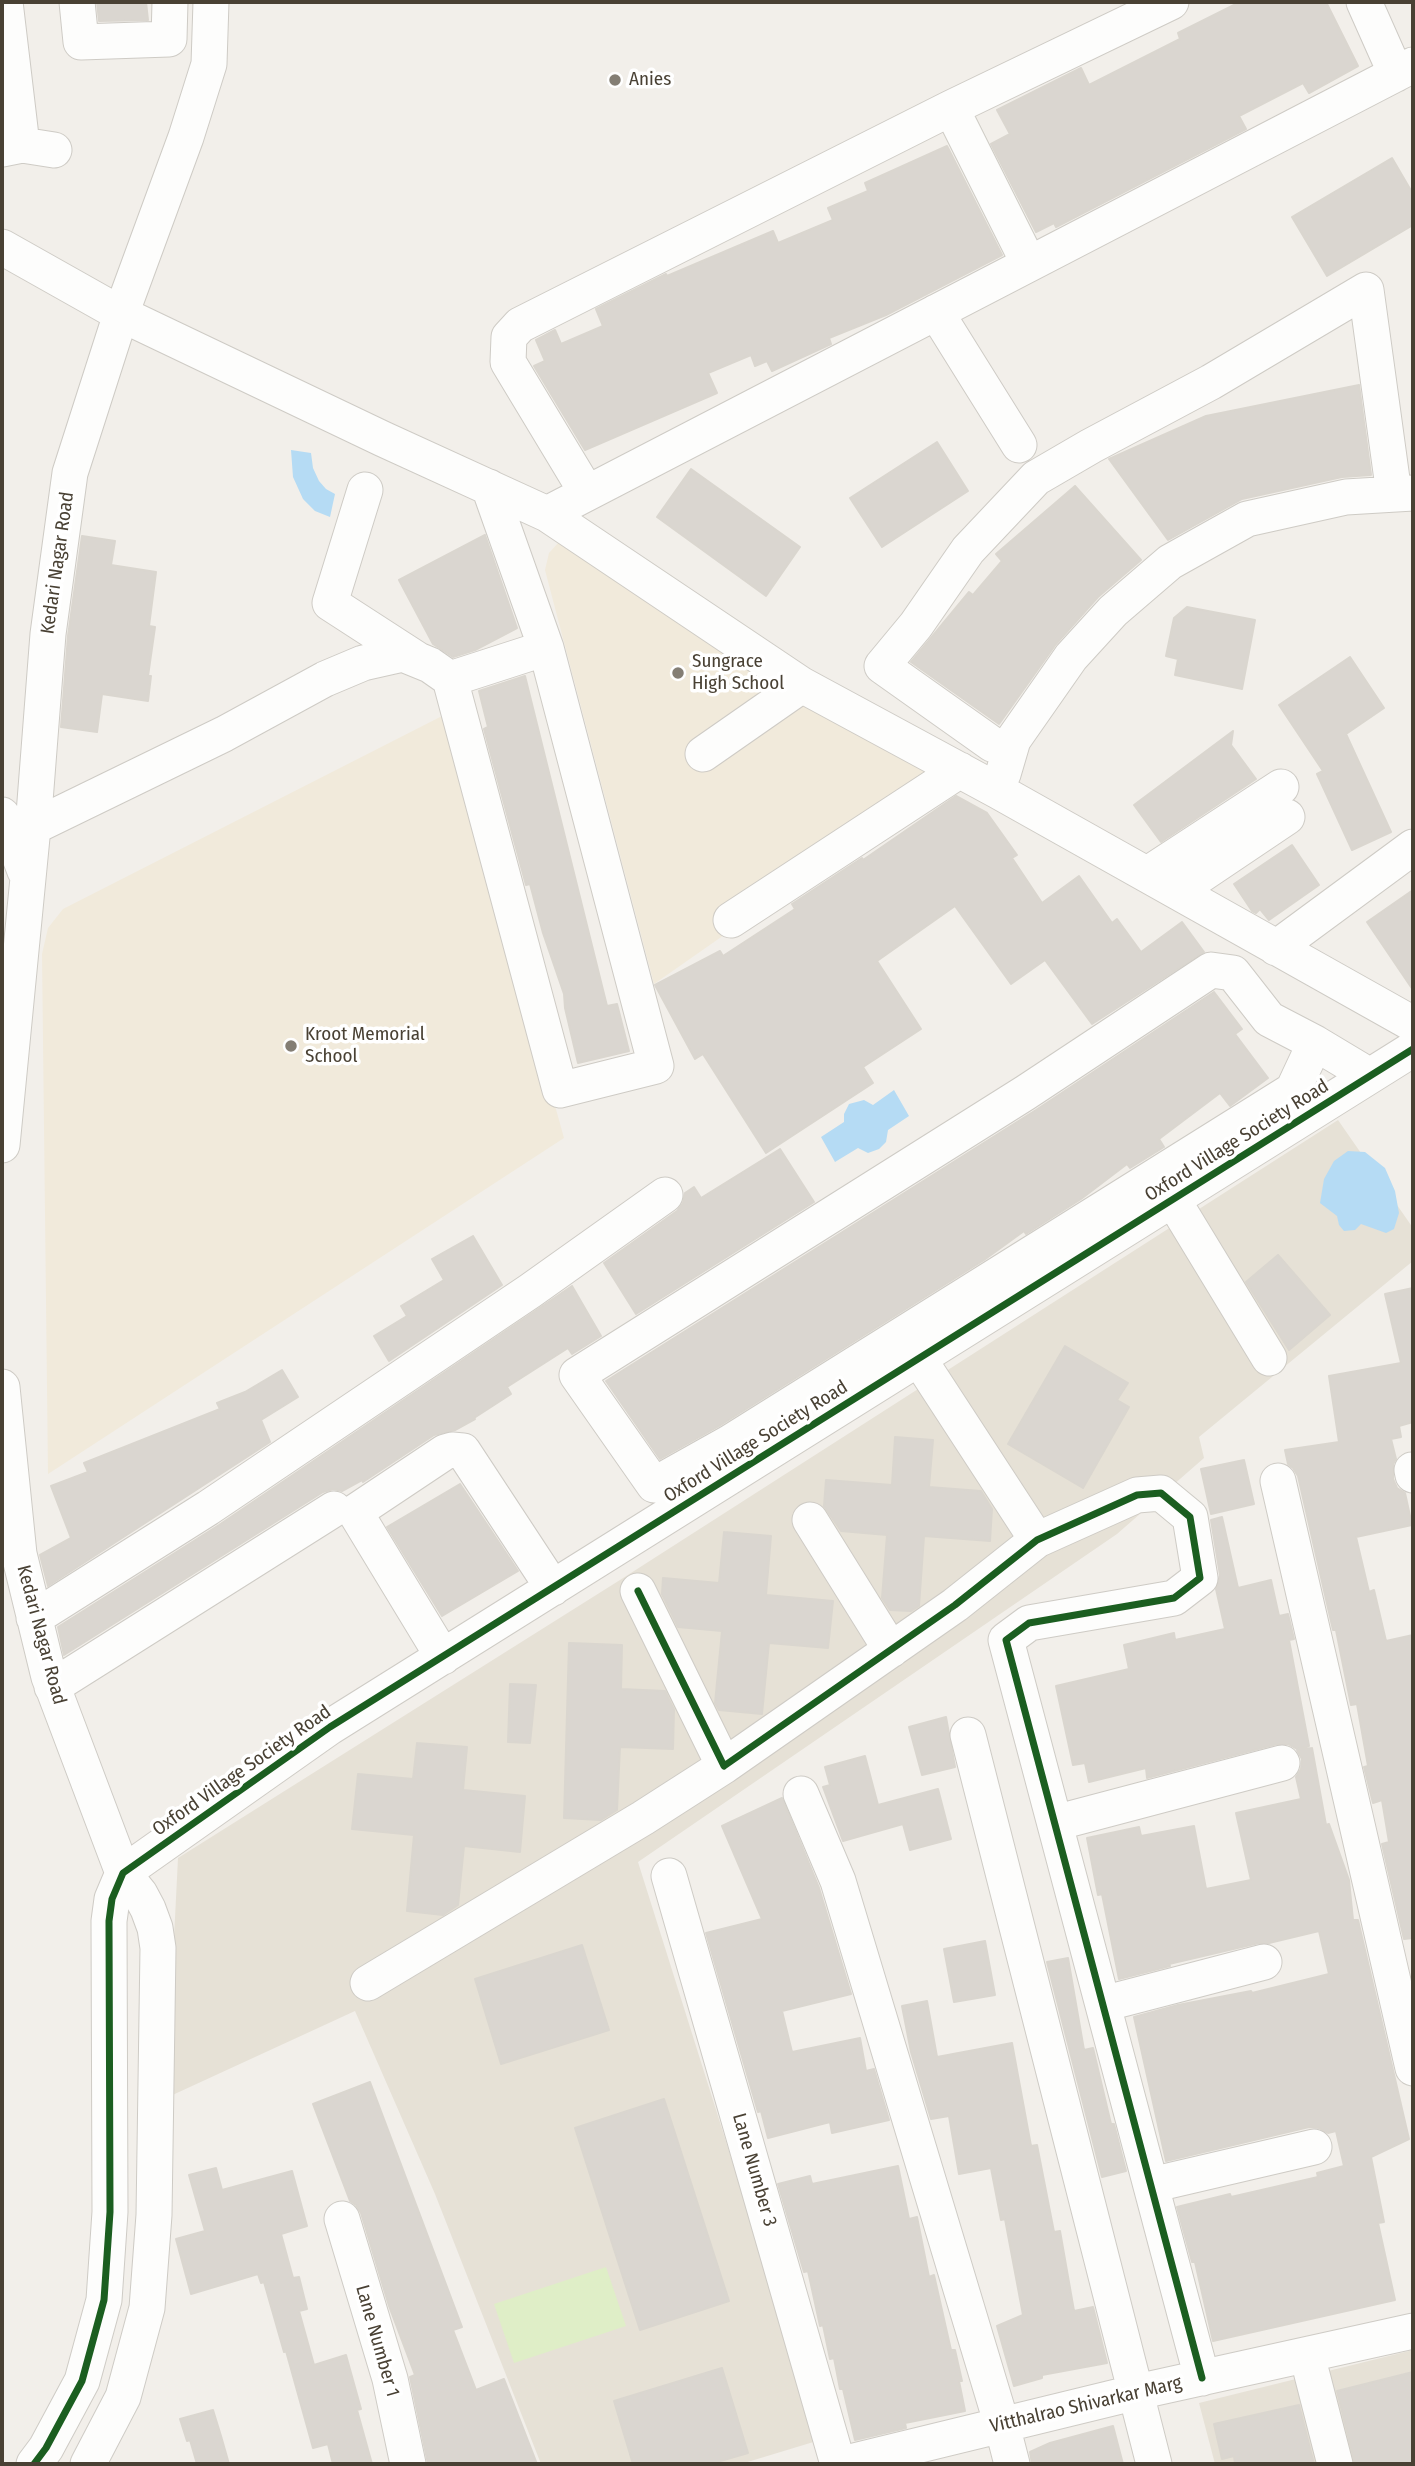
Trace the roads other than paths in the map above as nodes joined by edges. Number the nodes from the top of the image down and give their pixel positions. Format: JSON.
{"nodes":[{"id":1,"x":5,"y":2,"type":"edge"},
{"id":2,"x":77,"y":2,"type":"edge"},
{"id":3,"x":170,"y":2,"type":"edge"},
{"id":4,"x":211,"y":2,"type":"edge"},
{"id":5,"x":1171,"y":2,"type":"edge"},
{"id":6,"x":1364,"y":2,"type":"edge"},
{"id":7,"x":1405,"y":69,"type":"edge"},
{"id":8,"x":951,"y":108,"type":"junction"},
{"id":9,"x":26,"y":148,"type":"edge"},
{"id":10,"x":2,"y":247,"type":"edge"},
{"id":11,"x":1029,"y":264,"type":"junction"},
{"id":12,"x":936,"y":313,"type":"junction"},
{"id":13,"x":121,"y":314,"type":"junction"},
{"id":14,"x":1019,"y":445,"type":"dead end"},
{"id":15,"x":489,"y":487,"type":"junction"},
{"id":16,"x":365,"y":490,"type":"dead end"},
{"id":17,"x":587,"y":493,"type":"junction"},
{"id":18,"x":1404,"y":494,"type":"edge"},
{"id":19,"x":547,"y":514,"type":"junction"},
{"id":20,"x":546,"y":648,"type":"junction"},
{"id":21,"x":418,"y":660,"type":"junction"},
{"id":22,"x":450,"y":679,"type":"junction"},
{"id":23,"x":802,"y":685,"type":"junction"},
{"id":24,"x":1009,"y":751,"type":"junction"},
{"id":25,"x":703,"y":754,"type":"dead end"},
{"id":26,"x":960,"y":770,"type":"junction"},
{"id":27,"x":998,"y":790,"type":"junction"},
{"id":28,"x":1284,"y":802,"type":"dead end"},
{"id":29,"x":18,"y":821,"type":"edge"},
{"id":30,"x":1413,"y":847,"type":"edge"},
{"id":31,"x":1162,"y":883,"type":"junction"},
{"id":32,"x":731,"y":920,"type":"dead end"},
{"id":33,"x":12,"y":934,"type":"edge"},
{"id":34,"x":1276,"y":948,"type":"junction"},
{"id":35,"x":1413,"y":1024,"type":"edge"},
{"id":36,"x":1322,"y":1047,"type":"junction"},
{"id":37,"x":1413,"y":1049,"type":"edge"},
{"id":38,"x":1370,"y":1076,"type":"junction"},
{"id":39,"x":2,"y":1145,"type":"edge"},
{"id":40,"x":665,"y":1195,"type":"dead end"},
{"id":41,"x":1173,"y":1200,"type":"junction"},
{"id":42,"x":1269,"y":1358,"type":"dead end"},
{"id":43,"x":919,"y":1359,"type":"junction"},
{"id":44,"x":2,"y":1387,"type":"edge"},
{"id":45,"x":1278,"y":1481,"type":"dead end"},
{"id":46,"x":663,"y":1499,"type":"junction"},
{"id":47,"x":334,"y":1509,"type":"dead end"},
{"id":48,"x":810,"y":1520,"type":"dead end"},
{"id":49,"x":1037,"y":1539,"type":"junction"},
{"id":50,"x":11,"y":1555,"type":"edge"},
{"id":51,"x":552,"y":1588,"type":"junction"},
{"id":52,"x":638,"y":1591,"type":"dead end"},
{"id":53,"x":34,"y":1618,"type":"junction"},
{"id":54,"x":891,"y":1650,"type":"junction"},
{"id":55,"x":443,"y":1657,"type":"junction"},
{"id":56,"x":52,"y":1687,"type":"junction"},
{"id":57,"x":968,"y":1735,"type":"dead end"},
{"id":58,"x":1282,"y":1763,"type":"dead end"},
{"id":59,"x":724,"y":1766,"type":"junction"},
{"id":60,"x":801,"y":1794,"type":"dead end"},
{"id":61,"x":1055,"y":1824,"type":"junction"},
{"id":62,"x":123,"y":1874,"type":"junction"},
{"id":63,"x":669,"y":1876,"type":"dead end"},
{"id":64,"x":1264,"y":1962,"type":"dead end"},
{"id":65,"x":368,"y":1983,"type":"dead end"},
{"id":66,"x":1103,"y":2004,"type":"junction"},
{"id":67,"x":1413,"y":2068,"type":"edge"},
{"id":68,"x":1314,"y":2147,"type":"dead end"},
{"id":69,"x":1151,"y":2185,"type":"junction"},
{"id":70,"x":342,"y":2219,"type":"dead end"},
{"id":71,"x":1413,"y":2331,"type":"edge"},
{"id":72,"x":1307,"y":2355,"type":"junction"},
{"id":73,"x":1202,"y":2378,"type":"junction"},
{"id":74,"x":1137,"y":2392,"type":"junction"},
{"id":75,"x":1002,"y":2425,"type":"junction"},
{"id":76,"x":34,"y":2464,"type":"edge"},
{"id":77,"x":88,"y":2464,"type":"edge"},
{"id":78,"x":408,"y":2464,"type":"edge"},
{"id":79,"x":840,"y":2464,"type":"edge"},
{"id":80,"x":1012,"y":2464,"type":"edge"},
{"id":81,"x":1154,"y":2464,"type":"edge"},
{"id":82,"x":1335,"y":2464,"type":"edge"}],
"edges":[{"from":1,"to":9,"type":"street"},
{"from":2,"to":3,"type":"street"},
{"from":4,"to":13,"type":"street","name":"Kedari Nagar Road"},
{"from":5,"to":8,"type":"street"},
{"from":6,"to":7,"type":"street"},
{"from":7,"to":11,"type":"street"},
{"from":8,"to":11,"type":"street"},
{"from":8,"to":17,"type":"street"},
{"from":10,"to":13,"type":"street"},
{"from":11,"to":12,"type":"street"},
{"from":12,"to":14,"type":"street"},
{"from":12,"to":17,"type":"street"},
{"from":13,"to":15,"type":"street"},
{"from":13,"to":29,"type":"street","name":"Kedari Nagar Road"},
{"from":15,"to":19,"type":"street"},
{"from":15,"to":20,"type":"street"},
{"from":16,"to":21,"type":"street"},
{"from":17,"to":19,"type":"street"},
{"from":18,"to":24,"type":"street"},
{"from":18,"to":24,"type":"street"},
{"from":19,"to":23,"type":"street"},
{"from":20,"to":22,"type":"street"},
{"from":20,"to":22,"type":"street"},
{"from":21,"to":22,"type":"street"},
{"from":21,"to":29,"type":"street"},
{"from":23,"to":25,"type":"street"},
{"from":23,"to":26,"type":"street"},
{"from":24,"to":27,"type":"street"},
{"from":26,"to":27,"type":"street"},
{"from":26,"to":32,"type":"street"},
{"from":27,"to":31,"type":"street"},
{"from":28,"to":31,"type":"street"},
{"from":29,"to":33,"type":"street"},
{"from":30,"to":34,"type":"street"},
{"from":31,"to":34,"type":"street"},
{"from":33,"to":39,"type":"street"},
{"from":34,"to":35,"type":"street"},
{"from":36,"to":38,"type":"street"},
{"from":36,"to":46,"type":"street"},
{"from":36,"to":46,"type":"street"},
{"from":37,"to":38,"type":"street","name":"Oxford Village Society Road"},
{"from":38,"to":41,"type":"street","name":"Oxford Village Society Road"},
{"from":40,"to":53,"type":"street"},
{"from":41,"to":42,"type":"street"},
{"from":41,"to":43,"type":"street","name":"Oxford Village Society Road"},
{"from":43,"to":46,"type":"street","name":"Oxford Village Society Road"},
{"from":43,"to":49,"type":"street"},
{"from":44,"to":50,"type":"street","name":"Kedari Nagar Road"},
{"from":45,"to":67,"type":"street"},
{"from":46,"to":51,"type":"street","name":"Oxford Village Society Road"},
{"from":47,"to":56,"type":"street"},
{"from":48,"to":54,"type":"street"},
{"from":49,"to":54,"type":"street"},
{"from":49,"to":61,"type":"street"},
{"from":50,"to":53,"type":"street","name":"Kedari Nagar Road"},
{"from":51,"to":55,"type":"street","name":"Oxford Village Society Road"},
{"from":51,"to":55,"type":"street"},
{"from":52,"to":59,"type":"street"},
{"from":53,"to":56,"type":"street","name":"Kedari Nagar Road"},
{"from":54,"to":59,"type":"street"},
{"from":55,"to":62,"type":"street","name":"Oxford Village Society Road"},
{"from":56,"to":62,"type":"street","name":"Kedari Nagar Road"},
{"from":57,"to":74,"type":"street"},
{"from":58,"to":61,"type":"street"},
{"from":59,"to":65,"type":"street"},
{"from":60,"to":75,"type":"street"},
{"from":61,"to":66,"type":"street"},
{"from":62,"to":76,"type":"street"},
{"from":62,"to":77,"type":"street","name":"Kedari Nagar Road"},
{"from":63,"to":79,"type":"street","name":"Lane Number 3"},
{"from":64,"to":66,"type":"street"},
{"from":66,"to":69,"type":"street"},
{"from":68,"to":69,"type":"street"},
{"from":69,"to":73,"type":"street"},
{"from":70,"to":78,"type":"street","name":"Lane Number 1"},
{"from":71,"to":72,"type":"street","name":"Vitthalrao Shivarkar Marg"},
{"from":72,"to":73,"type":"street","name":"Vitthalrao Shivarkar Marg"},
{"from":72,"to":82,"type":"street"},
{"from":73,"to":74,"type":"street","name":"Vitthalrao Shivarkar Marg"},
{"from":74,"to":75,"type":"street","name":"Vitthalrao Shivarkar Marg"},
{"from":74,"to":81,"type":"street"},
{"from":75,"to":79,"type":"street","name":"Vitthalrao Shivarkar Marg"},
{"from":75,"to":80,"type":"street"}]}
